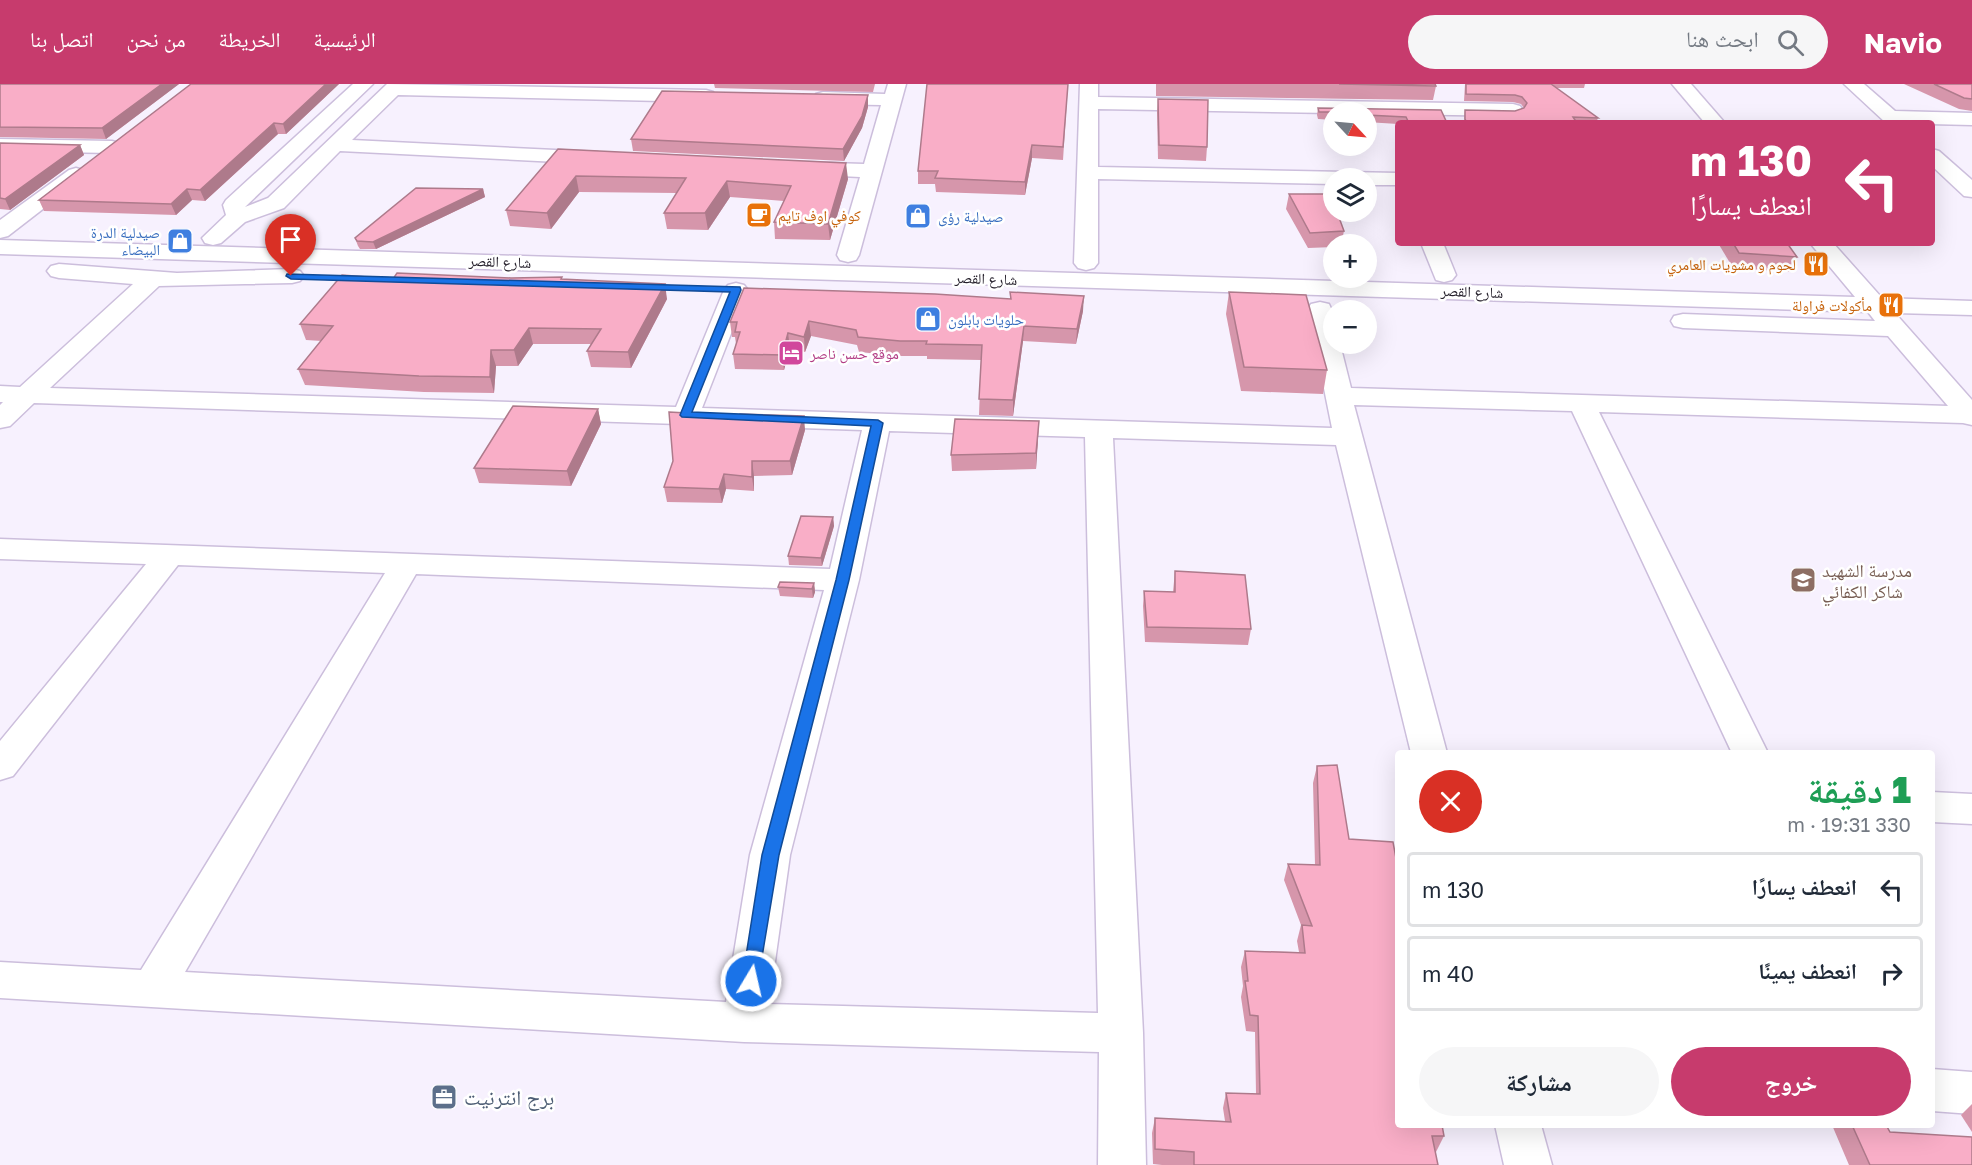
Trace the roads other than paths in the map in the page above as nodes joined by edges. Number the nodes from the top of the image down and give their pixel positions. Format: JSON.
{"nodes":[{"id":1,"x":364,"y":84,"type":"edge"},
{"id":2,"x":1246,"y":84,"type":"edge"},
{"id":3,"x":1680,"y":84,"type":"edge"},
{"id":4,"x":1853,"y":84,"type":"edge"},
{"id":5,"x":395,"y":86,"type":"edge"},
{"id":6,"x":563,"y":89,"type":"edge"},
{"id":7,"x":724,"y":90,"type":"edge"},
{"id":8,"x":894,"y":92,"type":"edge"},
{"id":9,"x":1503,"y":93,"type":"edge"},
{"id":10,"x":1089,"y":94,"type":"edge"},
{"id":11,"x":802,"y":98,"type":"edge"},
{"id":12,"x":1251,"y":106,"type":"junction"},
{"id":13,"x":1517,"y":116,"type":"edge"},
{"id":14,"x":1972,"y":119,"type":"edge"},
{"id":15,"x":1712,"y":120,"type":"edge"},
{"id":16,"x":1893,"y":120,"type":"edge"},
{"id":17,"x":130,"y":133,"type":"edge"},
{"id":18,"x":0,"y":145,"type":"edge"},
{"id":19,"x":335,"y":145,"type":"junction"},
{"id":20,"x":112,"y":147,"type":"junction"},
{"id":21,"x":1935,"y":158,"type":"edge"},
{"id":22,"x":617,"y":159,"type":"edge"},
{"id":23,"x":786,"y":167,"type":"edge"},
{"id":24,"x":872,"y":171,"type":"junction"},
{"id":25,"x":1089,"y":173,"type":"junction"},
{"id":26,"x":1395,"y":179,"type":"edge"},
{"id":27,"x":1972,"y":191,"type":"edge"},
{"id":28,"x":237,"y":217,"type":"junction"},
{"id":29,"x":0,"y":233,"type":"edge"},
{"id":30,"x":213,"y":238,"type":"junction"},
{"id":31,"x":1433,"y":246,"type":"edge"},
{"id":32,"x":1824,"y":246,"type":"edge"},
{"id":33,"x":0,"y":247,"type":"edge"},
{"id":34,"x":848,"y":255,"type":"junction"},
{"id":35,"x":1086,"y":263,"type":"junction"},
{"id":36,"x":621,"y":265,"type":"junction"},
{"id":37,"x":913,"y":266,"type":"junction"},
{"id":38,"x":0,"y":268,"type":"edge"},
{"id":39,"x":1022,"y":270,"type":"junction"},
{"id":40,"x":1323,"y":271,"type":"edge"},
{"id":41,"x":1377,"y":272,"type":"edge"},
{"id":42,"x":1444,"y":275,"type":"junction"},
{"id":43,"x":152,"y":279,"type":"junction"},
{"id":44,"x":448,"y":282,"type":"junction"},
{"id":45,"x":1858,"y":284,"type":"junction"},
{"id":46,"x":1972,"y":288,"type":"edge"},
{"id":47,"x":736,"y":290,"type":"junction"},
{"id":48,"x":1876,"y":304,"type":"junction"},
{"id":49,"x":1972,"y":308,"type":"edge"},
{"id":50,"x":1320,"y":309,"type":"junction"},
{"id":51,"x":1897,"y":329,"type":"junction"},
{"id":52,"x":13,"y":394,"type":"edge"},
{"id":53,"x":1339,"y":396,"type":"junction"},
{"id":54,"x":1582,"y":404,"type":"junction"},
{"id":55,"x":686,"y":415,"type":"junction"},
{"id":56,"x":1971,"y":416,"type":"edge"},
{"id":57,"x":0,"y":420,"type":"edge"},
{"id":58,"x":878,"y":423,"type":"junction"},
{"id":59,"x":1100,"y":430,"type":"junction"},
{"id":60,"x":1348,"y":436,"type":"junction"},
{"id":61,"x":0,"y":549,"type":"edge"},
{"id":62,"x":170,"y":555,"type":"junction"},
{"id":63,"x":406,"y":564,"type":"junction"},
{"id":64,"x":843,"y":580,"type":"junction"},
{"id":65,"x":1428,"y":750,"type":"edge"},
{"id":66,"x":1749,"y":750,"type":"edge"},
{"id":67,"x":0,"y":766,"type":"edge"},
{"id":68,"x":1935,"y":807,"type":"edge"},
{"id":69,"x":1972,"y":809,"type":"edge"},
{"id":70,"x":0,"y":980,"type":"edge"},
{"id":71,"x":153,"y":988,"type":"junction"},
{"id":72,"x":744,"y":1023,"type":"junction"},
{"id":73,"x":1121,"y":1033,"type":"junction"},
{"id":74,"x":1935,"y":1090,"type":"edge"},
{"id":75,"x":1972,"y":1093,"type":"edge"},
{"id":76,"x":1519,"y":1128,"type":"edge"},
{"id":77,"x":1122,"y":1165,"type":"edge"},
{"id":78,"x":1528,"y":1165,"type":"edge"}],
"edges":[{"from":1,"to":28,"type":"street"},
{"from":2,"to":12,"type":"street"},
{"from":3,"to":15,"type":"street"},
{"from":4,"to":16,"type":"street"},
{"from":5,"to":6,"type":"street"},
{"from":5,"to":19,"type":"street"},
{"from":6,"to":7,"type":"street"},
{"from":8,"to":11,"type":"street"},
{"from":8,"to":24,"type":"street"},
{"from":9,"to":13,"type":"street"},
{"from":10,"to":12,"type":"street"},
{"from":10,"to":25,"type":"street"},
{"from":12,"to":13,"type":"street"},
{"from":14,"to":16,"type":"street"},
{"from":17,"to":20,"type":"street"},
{"from":18,"to":20,"type":"street"},
{"from":19,"to":22,"type":"street"},
{"from":19,"to":28,"type":"street"},
{"from":20,"to":29,"type":"street"},
{"from":21,"to":27,"type":"street"},
{"from":23,"to":24,"type":"street"},
{"from":24,"to":34,"type":"street"},
{"from":25,"to":26,"type":"street"},
{"from":25,"to":35,"type":"street"},
{"from":28,"to":30,"type":"street"},
{"from":29,"to":30,"type":"street","name":"شارع القصر"},
{"from":30,"to":34,"type":"street","name":"شارع القصر"},
{"from":31,"to":42,"type":"street"},
{"from":32,"to":45,"type":"street"},
{"from":33,"to":36,"type":"street","name":"شارع القصر"},
{"from":34,"to":37,"type":"street","name":"شارع القصر"},
{"from":35,"to":39,"type":"street","name":"شارع القصر"},
{"from":35,"to":40,"type":"street","name":"شارع القصر"},
{"from":36,"to":37,"type":"street","name":"شارع القصر"},
{"from":36,"to":44,"type":"street"},
{"from":37,"to":39,"type":"street","name":"شارع القصر"},
{"from":38,"to":43,"type":"street"},
{"from":39,"to":48,"type":"street","name":"شارع القصر"},
{"from":41,"to":42,"type":"street","name":"شارع القصر"},
{"from":42,"to":45,"type":"street","name":"شارع القصر"},
{"from":43,"to":44,"type":"street"},
{"from":43,"to":52,"type":"street"},
{"from":44,"to":47,"type":"street"},
{"from":45,"to":46,"type":"street","name":"شارع القصر"},
{"from":45,"to":48,"type":"street"},
{"from":47,"to":50,"type":"street"},
{"from":47,"to":55,"type":"street"},
{"from":48,"to":49,"type":"street","name":"شارع القصر"},
{"from":48,"to":51,"type":"street"},
{"from":50,"to":51,"type":"street"},
{"from":50,"to":53,"type":"street"},
{"from":51,"to":56,"type":"street"},
{"from":52,"to":55,"type":"street"},
{"from":52,"to":57,"type":"street"},
{"from":53,"to":54,"type":"street"},
{"from":53,"to":60,"type":"street"},
{"from":54,"to":56,"type":"street"},
{"from":54,"to":66,"type":"street"},
{"from":55,"to":58,"type":"street"},
{"from":58,"to":59,"type":"street"},
{"from":58,"to":64,"type":"street"},
{"from":59,"to":60,"type":"street"},
{"from":59,"to":73,"type":"street"},
{"from":60,"to":65,"type":"street"},
{"from":61,"to":62,"type":"street"},
{"from":62,"to":63,"type":"street"},
{"from":62,"to":67,"type":"street"},
{"from":63,"to":64,"type":"street"},
{"from":63,"to":71,"type":"street"},
{"from":64,"to":72,"type":"street"},
{"from":68,"to":69,"type":"street"},
{"from":70,"to":71,"type":"street"},
{"from":71,"to":72,"type":"street"},
{"from":72,"to":73,"type":"street"},
{"from":73,"to":77,"type":"street"},
{"from":74,"to":75,"type":"street"},
{"from":76,"to":78,"type":"street"}]}
